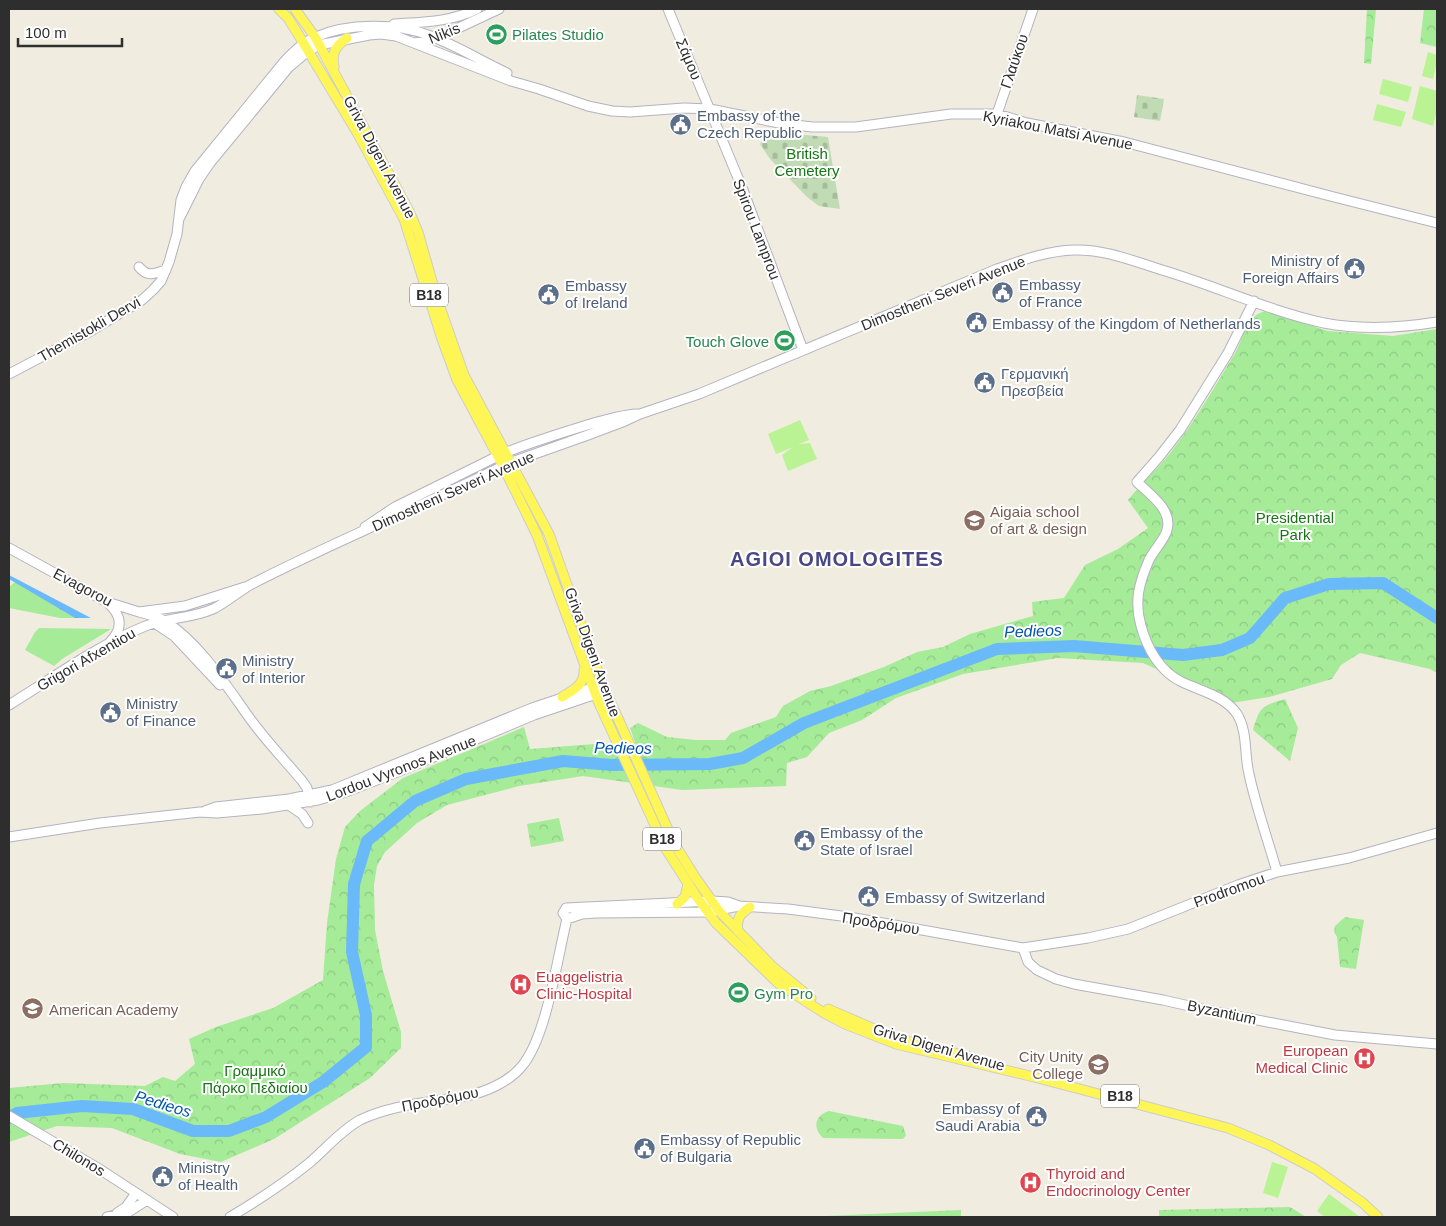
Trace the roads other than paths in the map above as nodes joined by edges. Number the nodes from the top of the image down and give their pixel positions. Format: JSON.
{"nodes":[{"id":1,"x":279,"y":9,"type":"edge"},
{"id":2,"x":294,"y":9,"type":"edge"},
{"id":3,"x":477,"y":9,"type":"edge"},
{"id":4,"x":499,"y":9,"type":"edge"},
{"id":5,"x":668,"y":9,"type":"edge"},
{"id":6,"x":1033,"y":9,"type":"edge"},
{"id":7,"x":384,"y":26,"type":"junction"},
{"id":8,"x":347,"y":38,"type":"junction"},
{"id":9,"x":437,"y":38,"type":"junction"},
{"id":10,"x":317,"y":41,"type":"junction"},
{"id":11,"x":415,"y":43,"type":"junction"},
{"id":12,"x":306,"y":47,"type":"junction"},
{"id":13,"x":334,"y":72,"type":"junction"},
{"id":14,"x":527,"y":85,"type":"junction"},
{"id":15,"x":710,"y":108,"type":"junction"},
{"id":16,"x":997,"y":114,"type":"junction"},
{"id":17,"x":1437,"y":223,"type":"edge"},
{"id":18,"x":139,"y":267,"type":"dead end"},
{"id":19,"x":166,"y":270,"type":"junction"},
{"id":20,"x":1254,"y":301,"type":"junction"},
{"id":21,"x":1437,"y":322,"type":"edge"},
{"id":22,"x":803,"y":350,"type":"junction"},
{"id":23,"x":9,"y":374,"type":"edge"},
{"id":24,"x":640,"y":414,"type":"junction"},
{"id":25,"x":502,"y":454,"type":"junction"},
{"id":26,"x":507,"y":464,"type":"junction"},
{"id":27,"x":350,"y":536,"type":"junction"},
{"id":28,"x":9,"y":548,"type":"edge"},
{"id":29,"x":248,"y":587,"type":"junction"},
{"id":30,"x":111,"y":604,"type":"junction"},
{"id":31,"x":168,"y":609,"type":"junction"},
{"id":32,"x":139,"y":612,"type":"junction"},
{"id":33,"x":195,"y":615,"type":"junction"},
{"id":34,"x":159,"y":622,"type":"junction"},
{"id":35,"x":183,"y":636,"type":"junction"},
{"id":36,"x":104,"y":647,"type":"junction"},
{"id":37,"x":583,"y":662,"type":"junction"},
{"id":38,"x":604,"y":687,"type":"junction"},
{"id":39,"x":594,"y":691,"type":"junction"},
{"id":40,"x":562,"y":697,"type":"junction"},
{"id":41,"x":9,"y":705,"type":"edge"},
{"id":42,"x":246,"y":712,"type":"junction"},
{"id":43,"x":309,"y":799,"type":"junction"},
{"id":44,"x":290,"y":806,"type":"junction"},
{"id":45,"x":200,"y":812,"type":"junction"},
{"id":46,"x":308,"y":823,"type":"dead end"},
{"id":47,"x":1437,"y":833,"type":"edge"},
{"id":48,"x":9,"y":837,"type":"edge"},
{"id":49,"x":1278,"y":872,"type":"junction"},
{"id":50,"x":688,"y":884,"type":"junction"},
{"id":51,"x":700,"y":902,"type":"junction"},
{"id":52,"x":712,"y":902,"type":"junction"},
{"id":53,"x":677,"y":904,"type":"junction"},
{"id":54,"x":739,"y":906,"type":"junction"},
{"id":55,"x":750,"y":907,"type":"junction"},
{"id":56,"x":719,"y":911,"type":"junction"},
{"id":57,"x":708,"y":912,"type":"junction"},
{"id":58,"x":570,"y":914,"type":"junction"},
{"id":59,"x":738,"y":931,"type":"junction"},
{"id":60,"x":1023,"y":948,"type":"junction"},
{"id":61,"x":1437,"y":1044,"type":"edge"},
{"id":62,"x":9,"y":1116,"type":"edge"},
{"id":63,"x":136,"y":1193,"type":"junction"},
{"id":64,"x":147,"y":1200,"type":"junction"},
{"id":65,"x":110,"y":1217,"type":"edge"},
{"id":66,"x":173,"y":1217,"type":"edge"},
{"id":67,"x":230,"y":1217,"type":"edge"},
{"id":68,"x":1378,"y":1217,"type":"edge"},
{"id":69,"x":1385,"y":1217,"type":"edge"}],
"edges":[{"from":1,"to":12,"type":"main road","number":"B18"},
{"from":2,"to":10,"type":"main road","number":"B18"},
{"from":3,"to":7,"type":"main road","name":"Nikis"},
{"from":4,"to":9,"type":"main road","name":"Nikis"},
{"from":5,"to":15,"type":"main road","name":"Σάμου"},
{"from":6,"to":16,"type":"main road","name":"Γλαύκου"},
{"from":7,"to":9,"type":"main road","name":"Kyriakou Matsi Avenue"},
{"from":7,"to":10,"type":"main road","name":"Kyriakou Matsi Avenue"},
{"from":8,"to":10,"type":"main road","name":"Kyriakou Matsi Avenue"},
{"from":8,"to":11,"type":"main road","name":"Kyriakou Matsi Avenue"},
{"from":8,"to":13,"type":"main road"},
{"from":9,"to":11,"type":"main road","name":"Nikis"},
{"from":9,"to":14,"type":"main road","name":"Kyriakou Matsi Avenue"},
{"from":10,"to":12,"type":"main road","name":"Kyriakou Matsi Avenue"},
{"from":10,"to":13,"type":"main road","name":"Griva Digeni Avenue","number":"B18"},
{"from":11,"to":14,"type":"main road","name":"Kyriakou Matsi Avenue"},
{"from":12,"to":19,"type":"main road","name":"Themistokli Dervi"},
{"from":12,"to":25,"type":"main road","name":"Griva Digeni Avenue","number":"B18"},
{"from":13,"to":25,"type":"main road","name":"Griva Digeni Avenue","number":"B18"},
{"from":14,"to":15,"type":"main road","name":"Kyriakou Matsi Avenue"},
{"from":15,"to":16,"type":"main road","name":"Kyriakou Matsi Avenue"},
{"from":15,"to":22,"type":"main road","name":"Spirou Lamprou"},
{"from":16,"to":17,"type":"main road","name":"Kyriakou Matsi Avenue"},
{"from":18,"to":19,"type":"main road"},
{"from":19,"to":23,"type":"main road","name":"Themistokli Dervi"},
{"from":20,"to":21,"type":"main road","name":"Dimostheni Severi Avenue"},
{"from":20,"to":22,"type":"main road","name":"Dimostheni Severi Avenue"},
{"from":20,"to":49,"type":"main road"},
{"from":22,"to":24,"type":"main road","name":"Dimostheni Severi Avenue"},
{"from":24,"to":25,"type":"main road","name":"Dimostheni Severi Avenue"},
{"from":24,"to":26,"type":"main road","name":"Dimostheni Severi Avenue"},
{"from":25,"to":26,"type":"main road","name":"Griva Digeni Avenue","number":"B18"},
{"from":25,"to":27,"type":"main road","name":"Dimostheni Severi Avenue"},
{"from":26,"to":27,"type":"main road","name":"Dimostheni Severi Avenue"},
{"from":26,"to":37,"type":"main road","name":"Griva Digeni Avenue","number":"B18"},
{"from":26,"to":38,"type":"main road","name":"Griva Digeni Avenue","number":"B18"},
{"from":27,"to":29,"type":"main road","name":"Dimostheni Severi Avenue"},
{"from":28,"to":30,"type":"main road","name":"Evagorou"},
{"from":29,"to":31,"type":"main road","name":"Evagorou"},
{"from":29,"to":33,"type":"main road","name":"Grigori Afxentiou"},
{"from":30,"to":32,"type":"main road","name":"Evagorou"},
{"from":30,"to":34,"type":"main road"},
{"from":30,"to":36,"type":"main road"},
{"from":31,"to":32,"type":"main road","name":"Evagorou"},
{"from":31,"to":33,"type":"main road"},
{"from":32,"to":34,"type":"main road"},
{"from":33,"to":34,"type":"main road","name":"Grigori Afxentiou"},
{"from":33,"to":35,"type":"main road"},
{"from":34,"to":35,"type":"main road"},
{"from":34,"to":36,"type":"main road","name":"Grigori Afxentiou"},
{"from":34,"to":42,"type":"main road"},
{"from":35,"to":42,"type":"main road"},
{"from":36,"to":41,"type":"main road","name":"Grigori Afxentiou"},
{"from":37,"to":39,"type":"main road","name":"Griva Digeni Avenue","number":"B18"},
{"from":37,"to":40,"type":"main road"},
{"from":38,"to":39,"type":"main road"},
{"from":38,"to":52,"type":"main road","name":"Griva Digeni Avenue","number":"B18"},
{"from":39,"to":40,"type":"main road","name":"Lordou Vyronos Avenue"},
{"from":39,"to":43,"type":"main road","name":"Lordou Vyronos Avenue"},
{"from":39,"to":50,"type":"main road","name":"Griva Digeni Avenue","number":"B18"},
{"from":40,"to":43,"type":"main road","name":"Lordou Vyronos Avenue"},
{"from":42,"to":43,"type":"main road"},
{"from":43,"to":44,"type":"main road","name":"Lordou Vyronos Avenue"},
{"from":43,"to":45,"type":"main road","name":"Lordou Vyronos Avenue"},
{"from":44,"to":45,"type":"main road","name":"Lordou Vyronos Avenue"},
{"from":44,"to":46,"type":"main road"},
{"from":45,"to":48,"type":"main road","name":"Lordou Vyronos Avenue"},
{"from":47,"to":49,"type":"main road","name":"Prodromou"},
{"from":49,"to":60,"type":"main road","name":"Prodromou"},
{"from":50,"to":51,"type":"main road","name":"Griva Digeni Avenue","number":"B18"},
{"from":50,"to":53,"type":"main road"},
{"from":51,"to":52,"type":"main road","name":"Προδρόμου"},
{"from":51,"to":53,"type":"main road","name":"Προδρόμου"},
{"from":51,"to":57,"type":"main road","name":"Griva Digeni Avenue","number":"B18"},
{"from":52,"to":54,"type":"main road","name":"Προδρόμου"},
{"from":52,"to":56,"type":"main road","name":"Griva Digeni Avenue","number":"B18"},
{"from":53,"to":58,"type":"main road","name":"Προδρόμου"},
{"from":54,"to":55,"type":"main road","name":"Προδρόμου"},
{"from":54,"to":56,"type":"main road","name":"Προδρόμου"},
{"from":55,"to":59,"type":"main road"},
{"from":55,"to":60,"type":"main road","name":"Προδρόμου"},
{"from":56,"to":57,"type":"main road","name":"Προδρόμου"},
{"from":56,"to":59,"type":"main road","name":"Griva Digeni Avenue","number":"B18"},
{"from":57,"to":58,"type":"main road","name":"Προδρόμου"},
{"from":57,"to":68,"type":"main road","name":"Griva Digeni Avenue","number":"B18"},
{"from":58,"to":67,"type":"main road","name":"Προδρόμου"},
{"from":59,"to":69,"type":"main road","name":"Griva Digeni Avenue","number":"B18"},
{"from":60,"to":61,"type":"main road","name":"Byzantium"},
{"from":62,"to":63,"type":"main road","name":"Chilonos"},
{"from":63,"to":64,"type":"main road","name":"Chilonos"},
{"from":63,"to":65,"type":"main road"},
{"from":64,"to":65,"type":"main road"},
{"from":64,"to":66,"type":"main road","name":"Chilonos"}]}
